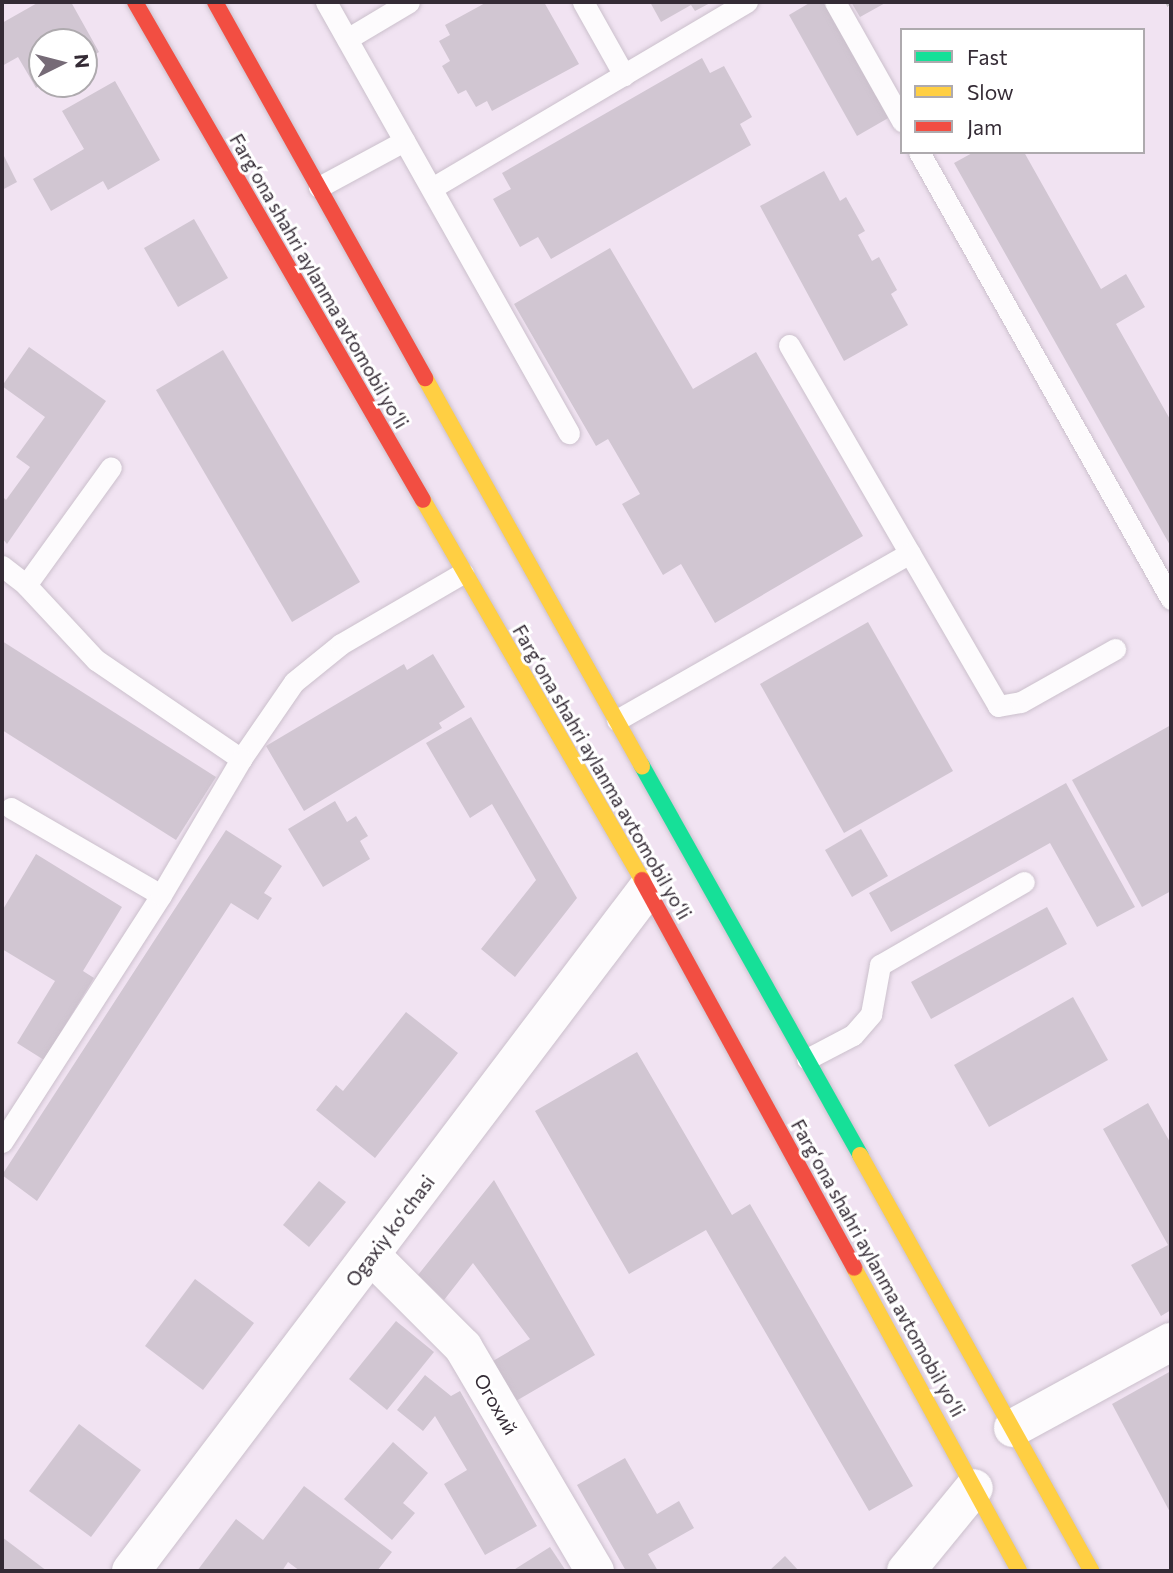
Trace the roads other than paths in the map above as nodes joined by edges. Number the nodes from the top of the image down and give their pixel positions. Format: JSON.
{"nodes":[{"id":1,"x":135,"y":2,"type":"edge"},
{"id":2,"x":215,"y":2,"type":"edge"},
{"id":3,"x":326,"y":2,"type":"edge"},
{"id":4,"x":409,"y":2,"type":"edge"},
{"id":5,"x":583,"y":2,"type":"edge"},
{"id":6,"x":747,"y":2,"type":"edge"},
{"id":7,"x":835,"y":2,"type":"edge"},
{"id":8,"x":347,"y":39,"type":"junction"},
{"id":9,"x":624,"y":75,"type":"junction"},
{"id":10,"x":900,"y":117,"type":"edge"},
{"id":11,"x":404,"y":141,"type":"junction"},
{"id":12,"x":920,"y":154,"type":"edge"},
{"id":13,"x":319,"y":187,"type":"junction"},
{"id":14,"x":432,"y":188,"type":"junction"},
{"id":15,"x":789,"y":345,"type":"dead end"},
{"id":16,"x":569,"y":433,"type":"dead end"},
{"id":17,"x":111,"y":467,"type":"dead end"},
{"id":18,"x":910,"y":553,"type":"junction"},
{"id":19,"x":2,"y":566,"type":"edge"},
{"id":20,"x":463,"y":573,"type":"junction"},
{"id":21,"x":26,"y":584,"type":"junction"},
{"id":22,"x":1171,"y":600,"type":"edge"},
{"id":23,"x":1115,"y":649,"type":"dead end"},
{"id":24,"x":617,"y":720,"type":"junction"},
{"id":25,"x":241,"y":759,"type":"junction"},
{"id":26,"x":5,"y":811,"type":"edge"},
{"id":27,"x":1024,"y":883,"type":"dead end"},
{"id":28,"x":647,"y":889,"type":"junction"},
{"id":29,"x":161,"y":895,"type":"junction"},
{"id":30,"x":807,"y":1059,"type":"junction"},
{"id":31,"x":2,"y":1142,"type":"edge"},
{"id":32,"x":372,"y":1256,"type":"junction"},
{"id":33,"x":1171,"y":1342,"type":"edge"},
{"id":34,"x":1013,"y":1428,"type":"junction"},
{"id":35,"x":974,"y":1488,"type":"junction"},
{"id":36,"x":131,"y":1571,"type":"edge"},
{"id":37,"x":595,"y":1571,"type":"edge"},
{"id":38,"x":906,"y":1571,"type":"edge"},
{"id":39,"x":1019,"y":1571,"type":"edge"},
{"id":40,"x":1092,"y":1571,"type":"edge"}],
"edges":[{"from":1,"to":20,"type":"highway","name":"Fargʻona shahri aylanma avtomobil yoʻli"},
{"from":2,"to":13,"type":"highway","name":"Fargʻona shahri aylanma avtomobil yoʻli"},
{"from":3,"to":8,"type":"lane"},
{"from":4,"to":8,"type":"lane"},
{"from":5,"to":9,"type":"lane"},
{"from":6,"to":9,"type":"lane"},
{"from":7,"to":10,"type":"lane"},
{"from":8,"to":11,"type":"lane"},
{"from":9,"to":14,"type":"lane"},
{"from":11,"to":13,"type":"lane"},
{"from":11,"to":14,"type":"lane"},
{"from":12,"to":22,"type":"lane"},
{"from":13,"to":24,"type":"highway","name":"Fargʻona shahri aylanma avtomobil yoʻli"},
{"from":14,"to":16,"type":"lane"},
{"from":15,"to":18,"type":"lane"},
{"from":17,"to":21,"type":"lane"},
{"from":18,"to":23,"type":"lane"},
{"from":18,"to":24,"type":"lane"},
{"from":19,"to":21,"type":"lane"},
{"from":20,"to":25,"type":"lane"},
{"from":20,"to":28,"type":"highway","name":"Fargʻona shahri aylanma avtomobil yoʻli"},
{"from":21,"to":25,"type":"lane"},
{"from":24,"to":30,"type":"highway","name":"Fargʻona shahri aylanma avtomobil yoʻli"},
{"from":25,"to":29,"type":"lane"},
{"from":26,"to":29,"type":"lane"},
{"from":27,"to":30,"type":"lane"},
{"from":28,"to":32,"type":"street","name":"Ogaxiy koʻchasi"},
{"from":28,"to":35,"type":"highway","name":"Fargʻona shahri aylanma avtomobil yoʻli"},
{"from":29,"to":31,"type":"lane"},
{"from":30,"to":34,"type":"highway","name":"Fargʻona shahri aylanma avtomobil yoʻli"},
{"from":32,"to":36,"type":"street","name":"Ogaxiy koʻchasi"},
{"from":32,"to":37,"type":"street","name":"Огохий"},
{"from":33,"to":34,"type":"street"},
{"from":34,"to":40,"type":"highway","name":"Fargʻona shahri aylanma avtomobil yoʻli"},
{"from":35,"to":38,"type":"street"},
{"from":35,"to":39,"type":"highway","name":"Fargʻona shahri aylanma avtomobil yoʻli"}]}
